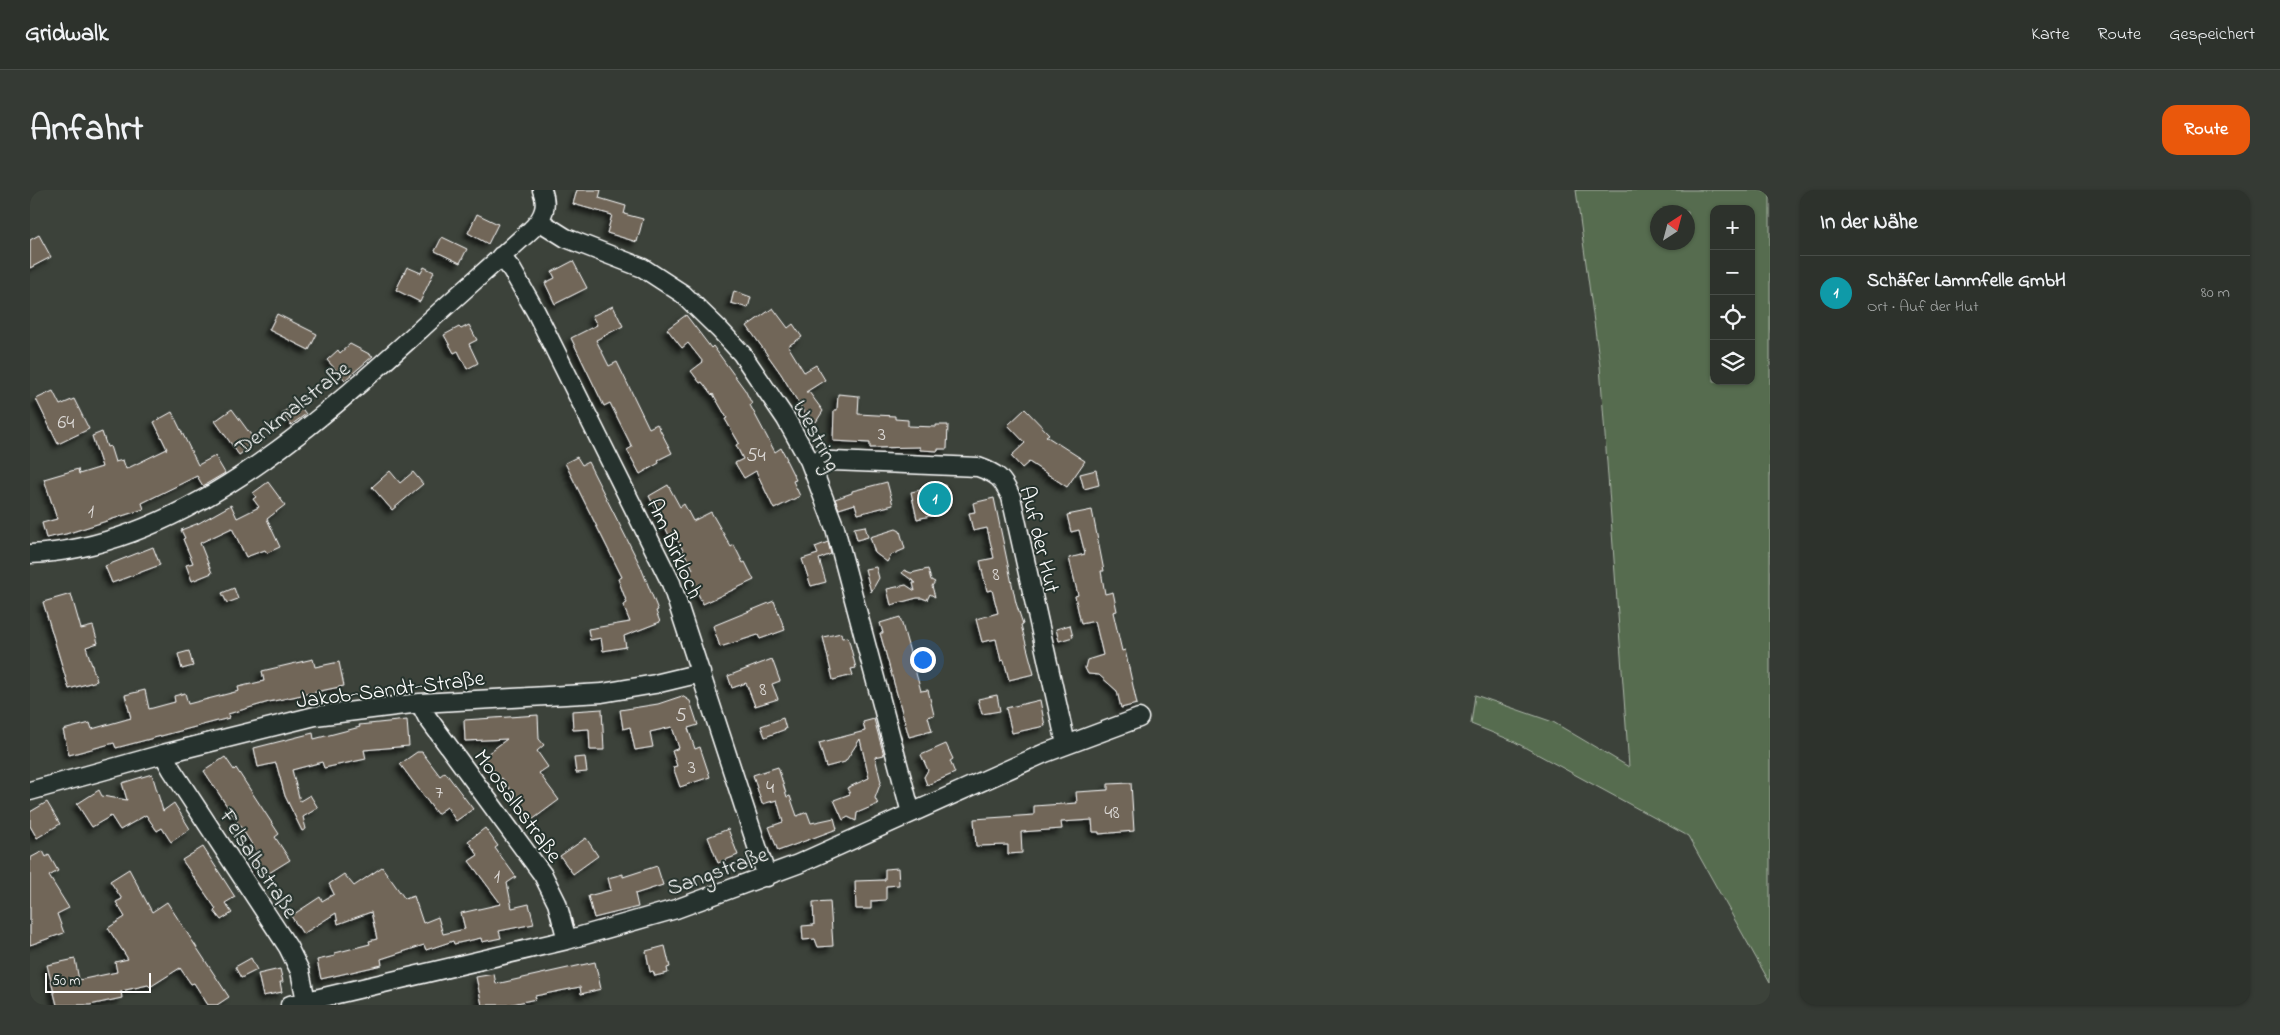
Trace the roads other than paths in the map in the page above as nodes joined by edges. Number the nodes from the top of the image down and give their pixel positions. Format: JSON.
{"nodes":[{"id":1,"x":542,"y":190,"type":"edge"},
{"id":2,"x":539,"y":221,"type":"junction"},
{"id":3,"x":501,"y":256,"type":"junction"},
{"id":4,"x":809,"y":460,"type":"junction"},
{"id":5,"x":30,"y":554,"type":"edge"},
{"id":6,"x":701,"y":673,"type":"junction"},
{"id":7,"x":420,"y":703,"type":"junction"},
{"id":8,"x":1139,"y":718,"type":"dead end"},
{"id":9,"x":1066,"y":744,"type":"junction"},
{"id":10,"x":163,"y":754,"type":"junction"},
{"id":11,"x":30,"y":791,"type":"edge"},
{"id":12,"x":911,"y":813,"type":"junction"},
{"id":13,"x":767,"y":877,"type":"junction"},
{"id":14,"x":567,"y":940,"type":"junction"},
{"id":15,"x":298,"y":1003,"type":"edge"}],
"edges":[{"from":1,"to":2,"type":"street"},
{"from":2,"to":3,"type":"street","name":"Denkmalstraße"},
{"from":2,"to":4,"type":"street","name":"Westring"},
{"from":3,"to":5,"type":"street","name":"Denkmalstraße"},
{"from":3,"to":6,"type":"street","name":"Am Birkloch"},
{"from":4,"to":9,"type":"street","name":"Auf der Hut"},
{"from":4,"to":12,"type":"street","name":"Westring"},
{"from":6,"to":7,"type":"street","name":"Jakob-Sandt-Straße"},
{"from":6,"to":13,"type":"street","name":"Am Birkloch"},
{"from":7,"to":10,"type":"street","name":"Jakob-Sandt-Straße"},
{"from":7,"to":14,"type":"street","name":"Moosalbstraße"},
{"from":8,"to":9,"type":"street","name":"Sangstraße"},
{"from":9,"to":12,"type":"street","name":"Sangstraße"},
{"from":10,"to":11,"type":"street","name":"Jakob-Sandt-Straße"},
{"from":10,"to":15,"type":"street","name":"Felsalbstraße"},
{"from":12,"to":13,"type":"street","name":"Sangstraße"},
{"from":13,"to":14,"type":"street","name":"Sangstraße"},
{"from":14,"to":15,"type":"street","name":"Sangstraße"}]}
